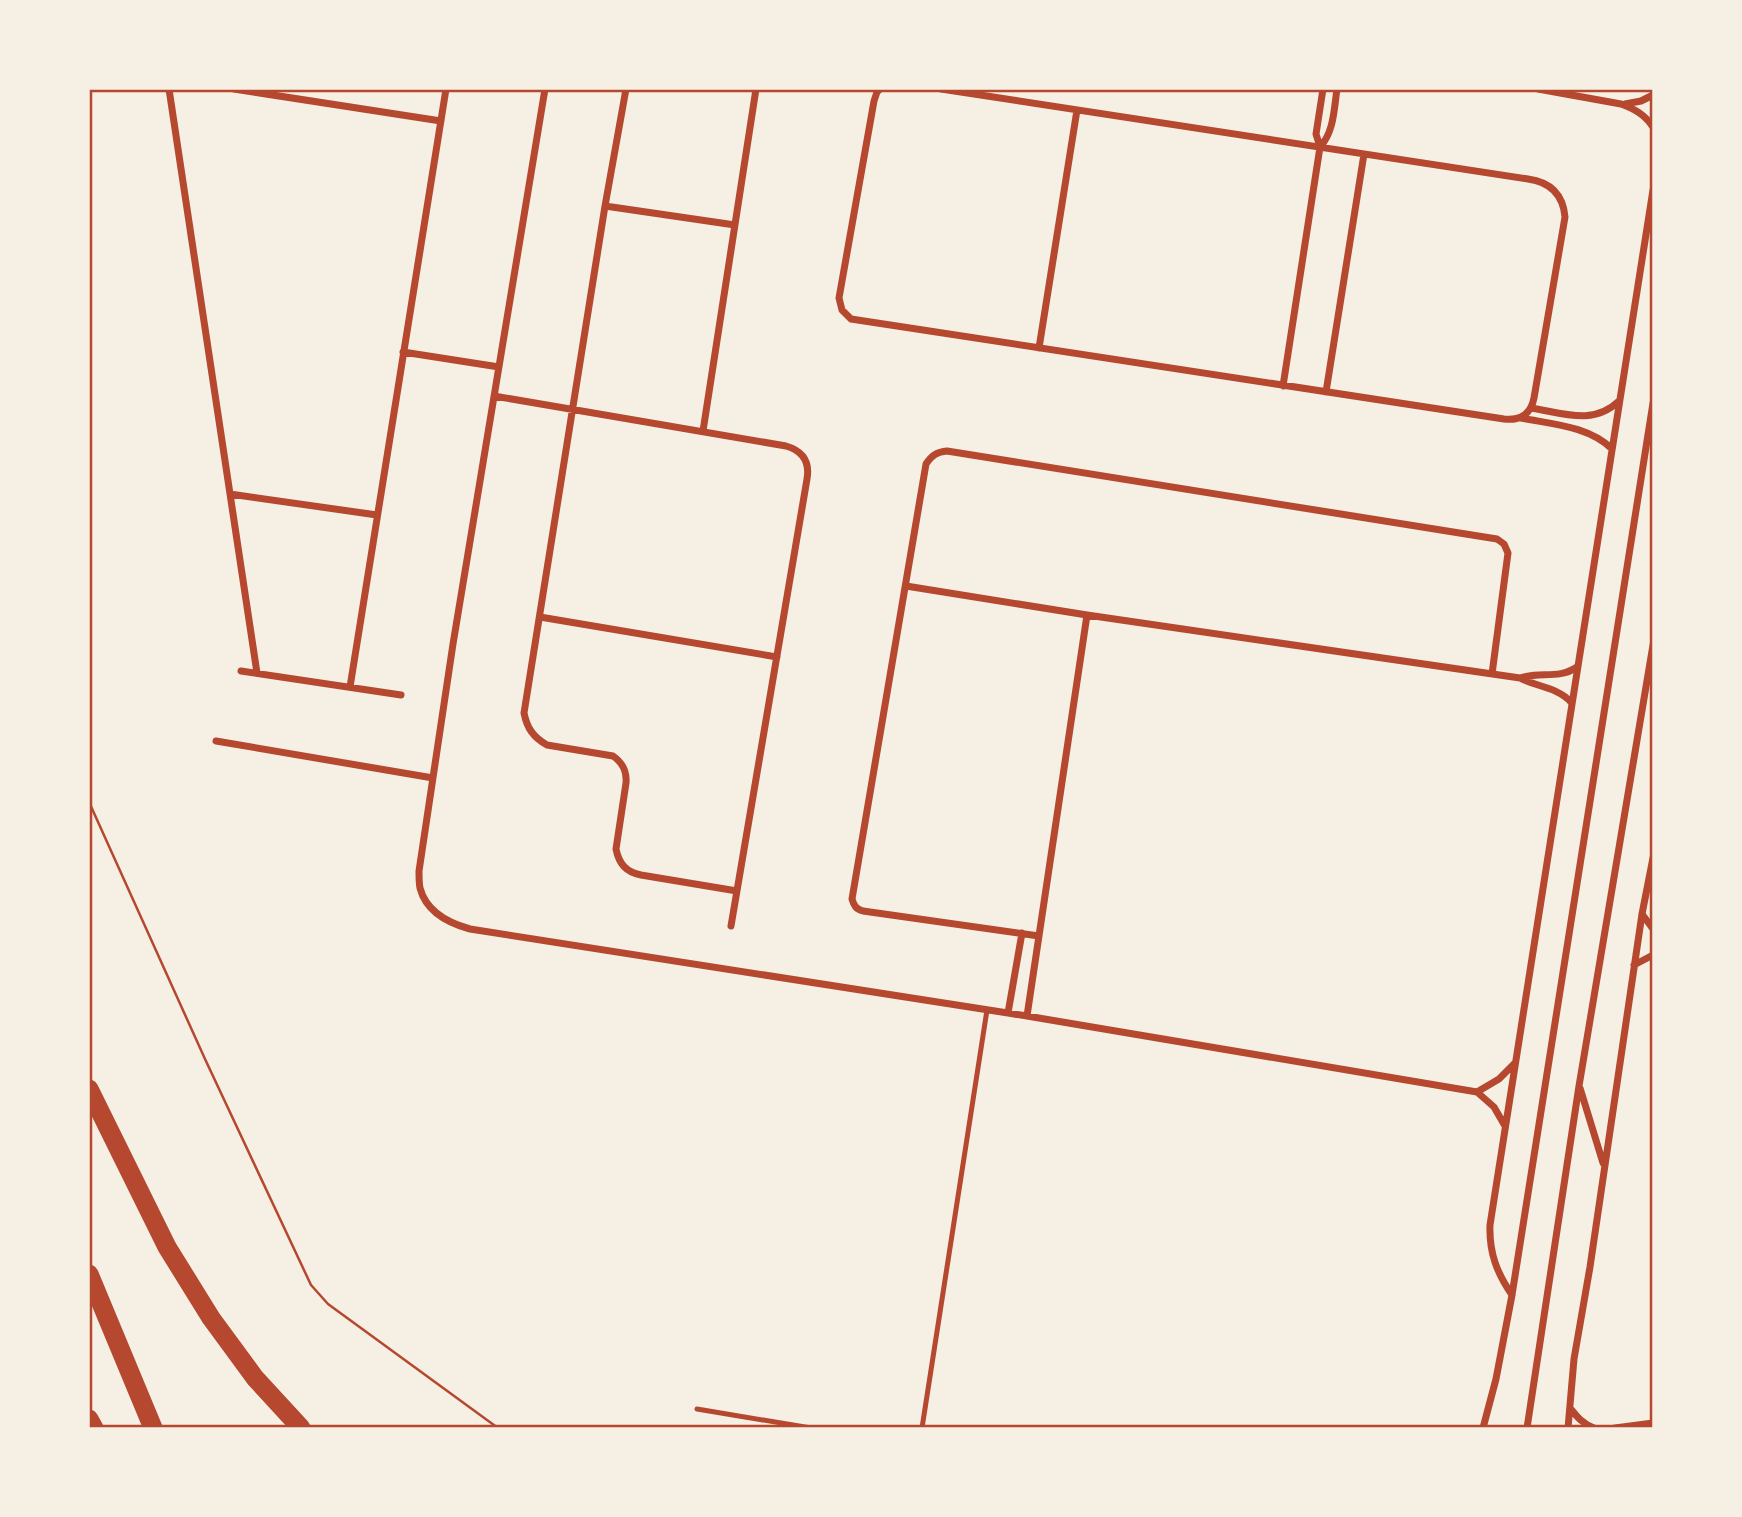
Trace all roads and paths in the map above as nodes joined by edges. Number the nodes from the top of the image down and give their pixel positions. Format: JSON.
{"nodes":[{"id":1,"x":169,"y":89,"type":"edge"},
{"id":2,"x":234,"y":89,"type":"edge"},
{"id":3,"x":446,"y":89,"type":"edge"},
{"id":4,"x":545,"y":89,"type":"edge"},
{"id":5,"x":626,"y":89,"type":"edge"},
{"id":6,"x":756,"y":89,"type":"edge"},
{"id":7,"x":880,"y":89,"type":"edge"},
{"id":8,"x":941,"y":89,"type":"edge"},
{"id":9,"x":1323,"y":89,"type":"edge"},
{"id":10,"x":1337,"y":89,"type":"edge"},
{"id":11,"x":1538,"y":89,"type":"edge"},
{"id":12,"x":1653,"y":95,"type":"edge"},
{"id":13,"x":1621,"y":104,"type":"junction"},
{"id":14,"x":1077,"y":110,"type":"junction"},
{"id":15,"x":441,"y":121,"type":"junction"},
{"id":16,"x":1653,"y":127,"type":"edge"},
{"id":17,"x":1320,"y":147,"type":"junction"},
{"id":18,"x":1364,"y":154,"type":"junction"},
{"id":19,"x":1653,"y":190,"type":"edge"},
{"id":20,"x":605,"y":206,"type":"junction"},
{"id":21,"x":735,"y":226,"type":"junction"},
{"id":22,"x":1039,"y":348,"type":"junction"},
{"id":23,"x":403,"y":352,"type":"junction"},
{"id":24,"x":499,"y":367,"type":"junction"},
{"id":25,"x":1283,"y":386,"type":"junction"},
{"id":26,"x":1326,"y":392,"type":"junction"},
{"id":27,"x":494,"y":396,"type":"junction"},
{"id":28,"x":1619,"y":401,"type":"junction"},
{"id":29,"x":1653,"y":403,"type":"edge"},
{"id":30,"x":1531,"y":408,"type":"junction"},
{"id":31,"x":573,"y":409,"type":"junction"},
{"id":32,"x":1521,"y":418,"type":"junction"},
{"id":33,"x":703,"y":432,"type":"junction"},
{"id":34,"x":1612,"y":449,"type":"junction"},
{"id":35,"x":230,"y":494,"type":"junction"},
{"id":36,"x":377,"y":516,"type":"junction"},
{"id":37,"x":906,"y":586,"type":"junction"},
{"id":38,"x":1087,"y":615,"type":"junction"},
{"id":39,"x":540,"y":617,"type":"junction"},
{"id":40,"x":1653,"y":645,"type":"edge"},
{"id":41,"x":777,"y":656,"type":"junction"},
{"id":42,"x":1577,"y":667,"type":"junction"},
{"id":43,"x":241,"y":671,"type":"dead end"},
{"id":44,"x":257,"y":673,"type":"junction"},
{"id":45,"x":1492,"y":674,"type":"junction"},
{"id":46,"x":1520,"y":678,"type":"junction"},
{"id":47,"x":350,"y":687,"type":"junction"},
{"id":48,"x":401,"y":695,"type":"dead end"},
{"id":49,"x":1571,"y":702,"type":"junction"},
{"id":50,"x":216,"y":741,"type":"dead end"},
{"id":51,"x":433,"y":778,"type":"junction"},
{"id":52,"x":89,"y":802,"type":"edge"},
{"id":53,"x":1653,"y":858,"type":"edge"},
{"id":54,"x":737,"y":891,"type":"junction"},
{"id":55,"x":1642,"y":914,"type":"junction"},
{"id":56,"x":732,"y":926,"type":"dead end"},
{"id":57,"x":1653,"y":929,"type":"edge"},
{"id":58,"x":1022,"y":933,"type":"junction"},
{"id":59,"x":1039,"y":936,"type":"junction"},
{"id":60,"x":1653,"y":955,"type":"edge"},
{"id":61,"x":1634,"y":965,"type":"junction"},
{"id":62,"x":987,"y":1010,"type":"junction"},
{"id":63,"x":1008,"y":1013,"type":"junction"},
{"id":64,"x":1027,"y":1016,"type":"junction"},
{"id":65,"x":1516,"y":1062,"type":"junction"},
{"id":66,"x":1579,"y":1086,"type":"junction"},
{"id":67,"x":89,"y":1089,"type":"edge"},
{"id":68,"x":1477,"y":1092,"type":"junction"},
{"id":69,"x":1505,"y":1126,"type":"junction"},
{"id":70,"x":1604,"y":1167,"type":"junction"},
{"id":71,"x":89,"y":1274,"type":"edge"},
{"id":72,"x":1513,"y":1295,"type":"junction"},
{"id":73,"x":1570,"y":1408,"type":"junction"},
{"id":74,"x":697,"y":1409,"type":"dead end"},
{"id":75,"x":89,"y":1419,"type":"edge"},
{"id":76,"x":1653,"y":1423,"type":"edge"},
{"id":77,"x":94,"y":1428,"type":"edge"},
{"id":78,"x":153,"y":1428,"type":"edge"},
{"id":79,"x":301,"y":1428,"type":"edge"},
{"id":80,"x":498,"y":1428,"type":"edge"},
{"id":81,"x":811,"y":1428,"type":"edge"},
{"id":82,"x":922,"y":1428,"type":"edge"},
{"id":83,"x":1483,"y":1428,"type":"edge"},
{"id":84,"x":1527,"y":1428,"type":"edge"},
{"id":85,"x":1568,"y":1428,"type":"edge"},
{"id":86,"x":1594,"y":1428,"type":"edge"},
{"id":87,"x":1615,"y":1428,"type":"edge"}],
"edges":[{"from":1,"to":35,"type":"street"},
{"from":2,"to":15,"type":"street"},
{"from":3,"to":15,"type":"street"},
{"from":4,"to":24,"type":"street"},
{"from":5,"to":20,"type":"street"},
{"from":6,"to":21,"type":"street"},
{"from":7,"to":22,"type":"street"},
{"from":8,"to":14,"type":"street"},
{"from":9,"to":17,"type":"street"},
{"from":10,"to":17,"type":"street"},
{"from":11,"to":13,"type":"street"},
{"from":12,"to":13,"type":"street"},
{"from":13,"to":16,"type":"street"},
{"from":14,"to":17,"type":"street"},
{"from":14,"to":22,"type":"street"},
{"from":15,"to":23,"type":"street"},
{"from":17,"to":18,"type":"street"},
{"from":17,"to":25,"type":"street"},
{"from":18,"to":26,"type":"street"},
{"from":18,"to":30,"type":"street"},
{"from":19,"to":28,"type":"street"},
{"from":20,"to":21,"type":"street"},
{"from":20,"to":31,"type":"street"},
{"from":21,"to":33,"type":"street"},
{"from":22,"to":25,"type":"street"},
{"from":23,"to":24,"type":"street"},
{"from":23,"to":36,"type":"street"},
{"from":24,"to":27,"type":"street"},
{"from":25,"to":26,"type":"street"},
{"from":26,"to":32,"type":"street"},
{"from":27,"to":31,"type":"street"},
{"from":27,"to":51,"type":"street"},
{"from":28,"to":30,"type":"street"},
{"from":28,"to":34,"type":"street"},
{"from":29,"to":72,"type":"street"},
{"from":30,"to":32,"type":"street"},
{"from":31,"to":33,"type":"street"},
{"from":31,"to":39,"type":"street"},
{"from":32,"to":34,"type":"street"},
{"from":33,"to":41,"type":"street"},
{"from":34,"to":42,"type":"street"},
{"from":35,"to":36,"type":"street"},
{"from":35,"to":44,"type":"street"},
{"from":36,"to":47,"type":"street"},
{"from":37,"to":38,"type":"street"},
{"from":37,"to":45,"type":"street"},
{"from":37,"to":58,"type":"street"},
{"from":38,"to":45,"type":"street"},
{"from":38,"to":59,"type":"street"},
{"from":39,"to":41,"type":"street"},
{"from":39,"to":54,"type":"street"},
{"from":40,"to":66,"type":"street"},
{"from":41,"to":54,"type":"street"},
{"from":42,"to":46,"type":"street"},
{"from":42,"to":49,"type":"street"},
{"from":43,"to":44,"type":"street"},
{"from":44,"to":47,"type":"street"},
{"from":45,"to":46,"type":"street"},
{"from":46,"to":49,"type":"street"},
{"from":47,"to":48,"type":"street"},
{"from":49,"to":65,"type":"street"},
{"from":50,"to":51,"type":"street"},
{"from":51,"to":62,"type":"street"},
{"from":52,"to":80,"type":"path"},
{"from":53,"to":55,"type":"street"},
{"from":54,"to":56,"type":"street"},
{"from":55,"to":57,"type":"street"},
{"from":55,"to":61,"type":"street"},
{"from":58,"to":59,"type":"street"},
{"from":58,"to":63,"type":"street"},
{"from":59,"to":64,"type":"street"},
{"from":60,"to":61,"type":"street"},
{"from":61,"to":70,"type":"street"},
{"from":62,"to":63,"type":"street"},
{"from":62,"to":82,"type":"lane"},
{"from":63,"to":64,"type":"street"},
{"from":64,"to":68,"type":"street"},
{"from":65,"to":68,"type":"street"},
{"from":65,"to":69,"type":"street"},
{"from":66,"to":70,"type":"street"},
{"from":66,"to":84,"type":"street"},
{"from":67,"to":79,"type":"highway"},
{"from":68,"to":69,"type":"street"},
{"from":69,"to":72,"type":"street"},
{"from":70,"to":73,"type":"street"},
{"from":71,"to":78,"type":"highway"},
{"from":72,"to":83,"type":"street"},
{"from":73,"to":85,"type":"street"},
{"from":73,"to":86,"type":"street"},
{"from":74,"to":81,"type":"lane"},
{"from":75,"to":77,"type":"highway"},
{"from":76,"to":87,"type":"street"}]}
